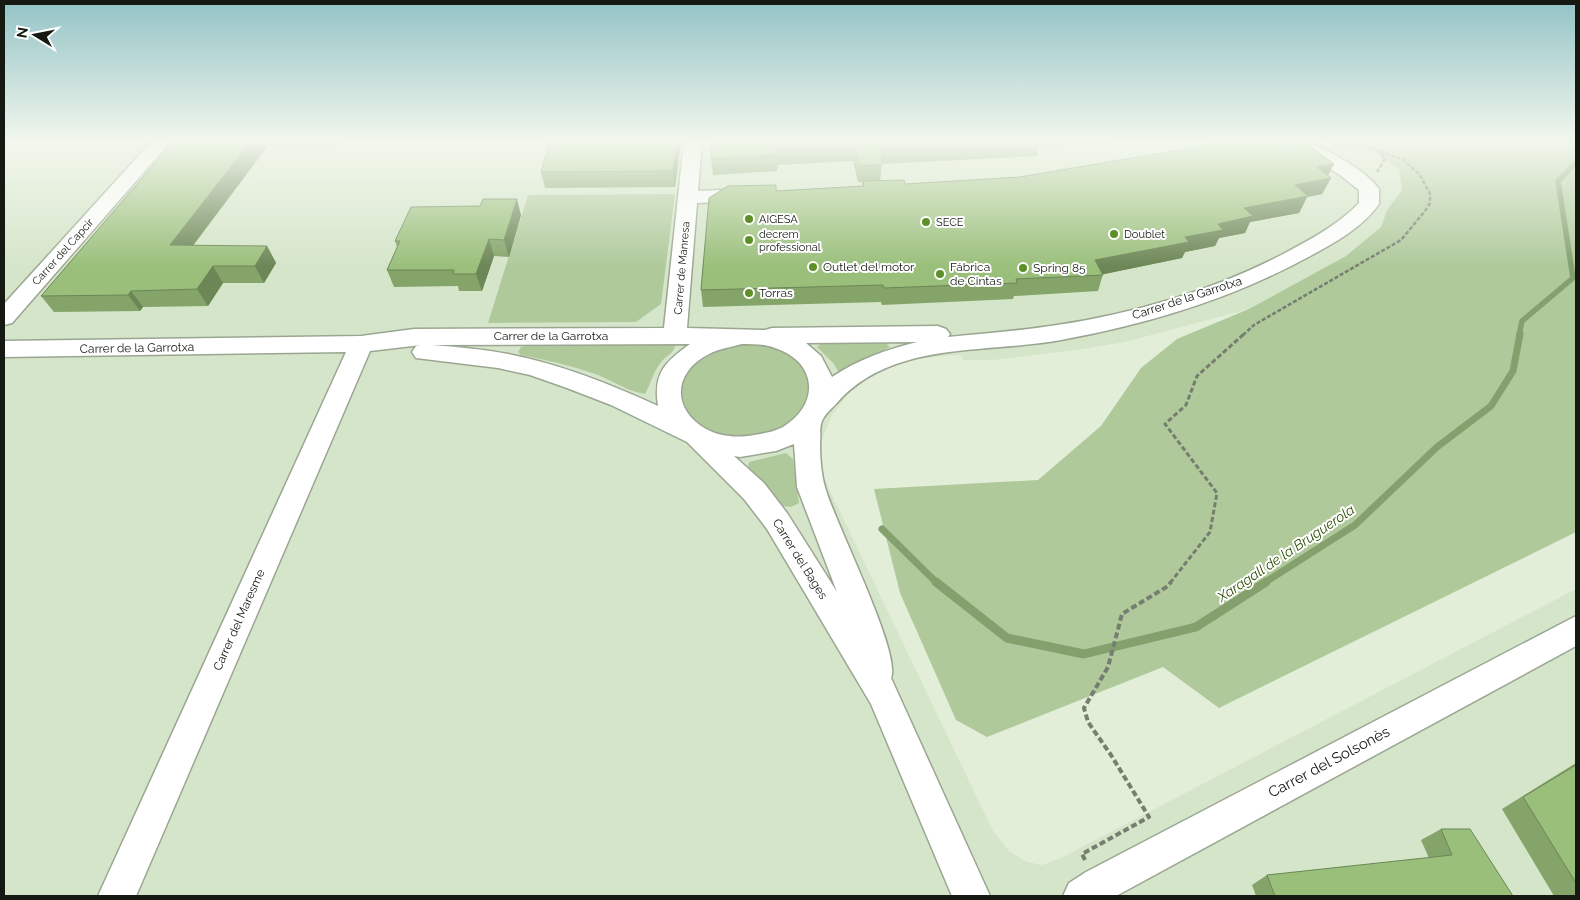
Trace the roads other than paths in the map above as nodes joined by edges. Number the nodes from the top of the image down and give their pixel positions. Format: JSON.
{"nodes":[{"id":1,"x":125,"y":183,"type":"edge"},
{"id":2,"x":690,"y":183,"type":"edge"},
{"id":3,"x":1362,"y":183,"type":"edge"},
{"id":4,"x":766,"y":194,"type":"edge"},
{"id":5,"x":688,"y":197,"type":"junction"},
{"id":6,"x":4,"y":318,"type":"edge"},
{"id":7,"x":675,"y":335,"type":"junction"},
{"id":8,"x":751,"y":337,"type":"junction"},
{"id":9,"x":1014,"y":339,"type":"junction"},
{"id":10,"x":361,"y":344,"type":"junction"},
{"id":11,"x":4,"y":349,"type":"edge"},
{"id":12,"x":814,"y":414,"type":"junction"},
{"id":13,"x":692,"y":434,"type":"junction"},
{"id":14,"x":1576,"y":630,"type":"edge"},
{"id":15,"x":883,"y":694,"type":"junction"},
{"id":16,"x":1091,"y":891,"type":"edge"},
{"id":17,"x":117,"y":896,"type":"edge"},
{"id":18,"x":971,"y":896,"type":"edge"}],
"edges":[{"from":1,"to":6,"type":"street","name":"Carrer del Capcir"},
{"from":2,"to":5,"type":"street","name":"Carrer de Manresa"},
{"from":3,"to":9,"type":"street","name":"Carrer de la Garrotxa"},
{"from":4,"to":5,"type":"street"},
{"from":5,"to":7,"type":"street","name":"Carrer de Manresa"},
{"from":7,"to":8,"type":"street","name":"Carrer de la Garrotxa"},
{"from":7,"to":10,"type":"street","name":"Carrer de la Garrotxa"},
{"from":8,"to":9,"type":"street","name":"Carrer de la Garrotxa"},
{"from":8,"to":12,"type":"street"},
{"from":8,"to":13,"type":"street"},
{"from":9,"to":12,"type":"street","name":"Carrer de la Garrotxa"},
{"from":10,"to":11,"type":"street","name":"Carrer de la Garrotxa"},
{"from":10,"to":13,"type":"street","name":"Carrer de la Garrotxa"},
{"from":10,"to":17,"type":"street","name":"Carrer del Maresme"},
{"from":12,"to":13,"type":"street"},
{"from":12,"to":15,"type":"street","name":"Carrer del Bages"},
{"from":13,"to":15,"type":"street","name":"Carrer del Bages"},
{"from":14,"to":16,"type":"street","name":"Carrer del Solsonès"},
{"from":15,"to":18,"type":"street","name":"Carrer del Bages"}]}
